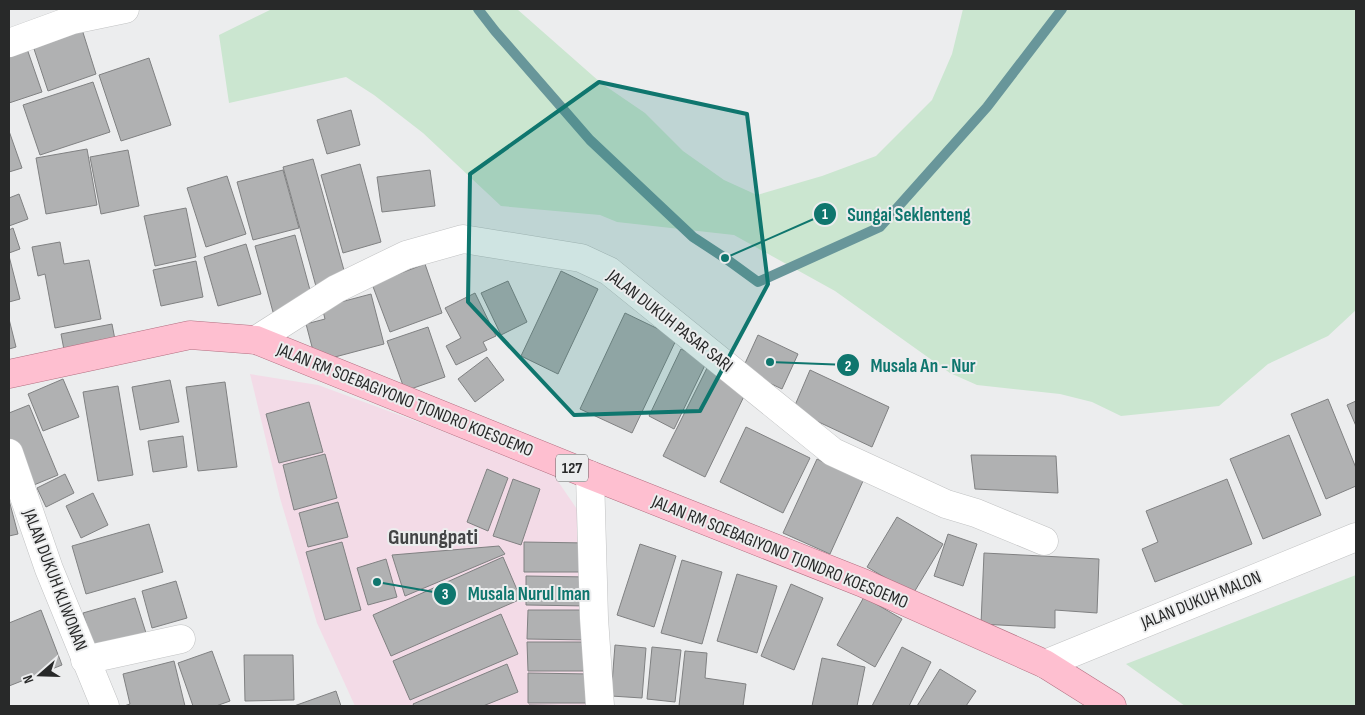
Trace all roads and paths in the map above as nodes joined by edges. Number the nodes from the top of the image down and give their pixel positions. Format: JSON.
{"nodes":[{"id":1,"x":125,"y":9,"type":"edge"},
{"id":2,"x":9,"y":43,"type":"edge"},
{"id":3,"x":256,"y":340,"type":"junction"},
{"id":4,"x":9,"y":374,"type":"edge"},
{"id":5,"x":9,"y":454,"type":"edge"},
{"id":6,"x":590,"y":475,"type":"junction"},
{"id":7,"x":1356,"y":536,"type":"edge"},
{"id":8,"x":1044,"y":540,"type":"dead end"},
{"id":9,"x":180,"y":639,"type":"dead end"},
{"id":10,"x":86,"y":660,"type":"junction"},
{"id":11,"x":1045,"y":664,"type":"junction"},
{"id":12,"x":1104,"y":704,"type":"edge"},
{"id":13,"x":105,"y":706,"type":"edge"},
{"id":14,"x":600,"y":706,"type":"edge"}],
"edges":[{"from":1,"to":2,"type":"street"},
{"from":3,"to":4,"type":"main road","name":"JALAN RM SOEBAGIYONO TJONDRO KOESOEMO","number":"127"},
{"from":3,"to":6,"type":"main road","name":"JALAN RM SOEBAGIYONO TJONDRO KOESOEMO","number":"127"},
{"from":3,"to":8,"type":"street","name":"JALAN DUKUH PASAR SARI"},
{"from":5,"to":10,"type":"street","name":"JALAN DUKUH KLIWONAN"},
{"from":6,"to":11,"type":"main road","name":"JALAN RM SOEBAGIYONO TJONDRO KOESOEMO","number":"127"},
{"from":6,"to":14,"type":"street"},
{"from":7,"to":11,"type":"street","name":"JALAN DUKUH MALON"},
{"from":9,"to":10,"type":"street"},
{"from":10,"to":13,"type":"street","name":"JALAN DUKUH KLIWONAN"},
{"from":11,"to":12,"type":"main road","name":"JALAN RM SOEBAGIYONO TJONDRO KOESOEMO","number":"127"}]}
